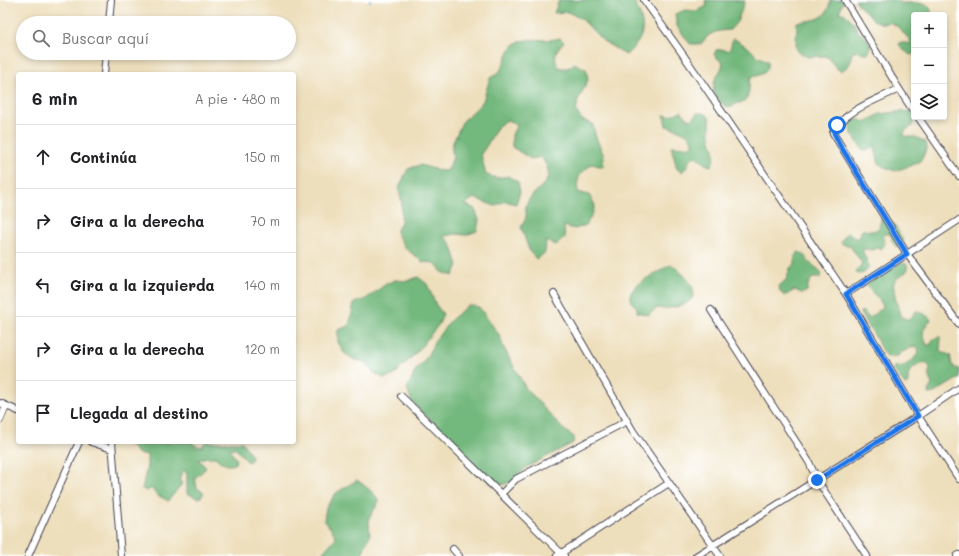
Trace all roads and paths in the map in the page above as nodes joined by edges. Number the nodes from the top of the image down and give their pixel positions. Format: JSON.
{"nodes":[{"id":1,"x":111,"y":0,"type":"edge"},
{"id":2,"x":644,"y":0,"type":"edge"},
{"id":3,"x":844,"y":0,"type":"edge"},
{"id":4,"x":110,"y":16,"type":"edge"},
{"id":5,"x":105,"y":60,"type":"edge"},
{"id":6,"x":104,"y":72,"type":"edge"},
{"id":7,"x":898,"y":89,"type":"junction"},
{"id":8,"x":911,"y":108,"type":"edge"},
{"id":9,"x":920,"y":120,"type":"edge"},
{"id":10,"x":959,"y":176,"type":"edge"},
{"id":11,"x":959,"y":220,"type":"edge"},
{"id":12,"x":907,"y":254,"type":"junction"},
{"id":13,"x":554,"y":294,"type":"dead end"},
{"id":14,"x":846,"y":294,"type":"junction"},
{"id":15,"x":711,"y":310,"type":"dead end"},
{"id":16,"x":959,"y":324,"type":"edge"},
{"id":17,"x":959,"y":388,"type":"edge"},
{"id":18,"x":401,"y":396,"type":"dead end"},
{"id":19,"x":3,"y":405,"type":"edge"},
{"id":20,"x":16,"y":410,"type":"edge"},
{"id":21,"x":918,"y":416,"type":"junction"},
{"id":22,"x":0,"y":420,"type":"edge"},
{"id":23,"x":627,"y":421,"type":"junction"},
{"id":24,"x":78,"y":444,"type":"edge"},
{"id":25,"x":96,"y":444,"type":"edge"},
{"id":26,"x":112,"y":444,"type":"edge"},
{"id":27,"x":112,"y":450,"type":"junction"},
{"id":28,"x":959,"y":479,"type":"edge"},
{"id":29,"x":817,"y":480,"type":"junction"},
{"id":30,"x":669,"y":483,"type":"junction"},
{"id":31,"x":501,"y":494,"type":"junction"},
{"id":32,"x":712,"y":546,"type":"junction"},
{"id":33,"x":452,"y":549,"type":"dead end"},
{"id":34,"x":560,"y":555,"type":"edge"},
{"id":35,"x":28,"y":556,"type":"edge"},
{"id":36,"x":121,"y":556,"type":"edge"},
{"id":37,"x":459,"y":556,"type":"edge"},
{"id":38,"x":696,"y":556,"type":"edge"},
{"id":39,"x":720,"y":556,"type":"edge"},
{"id":40,"x":867,"y":556,"type":"edge"}],
"edges":[{"from":1,"to":4,"type":"street"},
{"from":2,"to":14,"type":"street"},
{"from":3,"to":7,"type":"street"},
{"from":5,"to":6,"type":"street"},
{"from":7,"to":8,"type":"street"},
{"from":7,"to":12,"type":"street"},
{"from":9,"to":10,"type":"street"},
{"from":11,"to":12,"type":"street"},
{"from":12,"to":14,"type":"street"},
{"from":12,"to":16,"type":"street"},
{"from":13,"to":23,"type":"street"},
{"from":14,"to":21,"type":"street"},
{"from":15,"to":29,"type":"street"},
{"from":17,"to":21,"type":"street"},
{"from":18,"to":31,"type":"street"},
{"from":19,"to":20,"type":"street"},
{"from":19,"to":22,"type":"street"},
{"from":21,"to":28,"type":"street"},
{"from":21,"to":29,"type":"street"},
{"from":23,"to":30,"type":"street"},
{"from":23,"to":31,"type":"street"},
{"from":24,"to":35,"type":"street"},
{"from":25,"to":27,"type":"street"},
{"from":26,"to":27,"type":"street"},
{"from":27,"to":36,"type":"street"},
{"from":29,"to":32,"type":"street"},
{"from":29,"to":40,"type":"street"},
{"from":30,"to":32,"type":"street"},
{"from":30,"to":34,"type":"street"},
{"from":31,"to":34,"type":"street"},
{"from":32,"to":38,"type":"street"},
{"from":32,"to":39,"type":"street"},
{"from":33,"to":37,"type":"street"}]}
